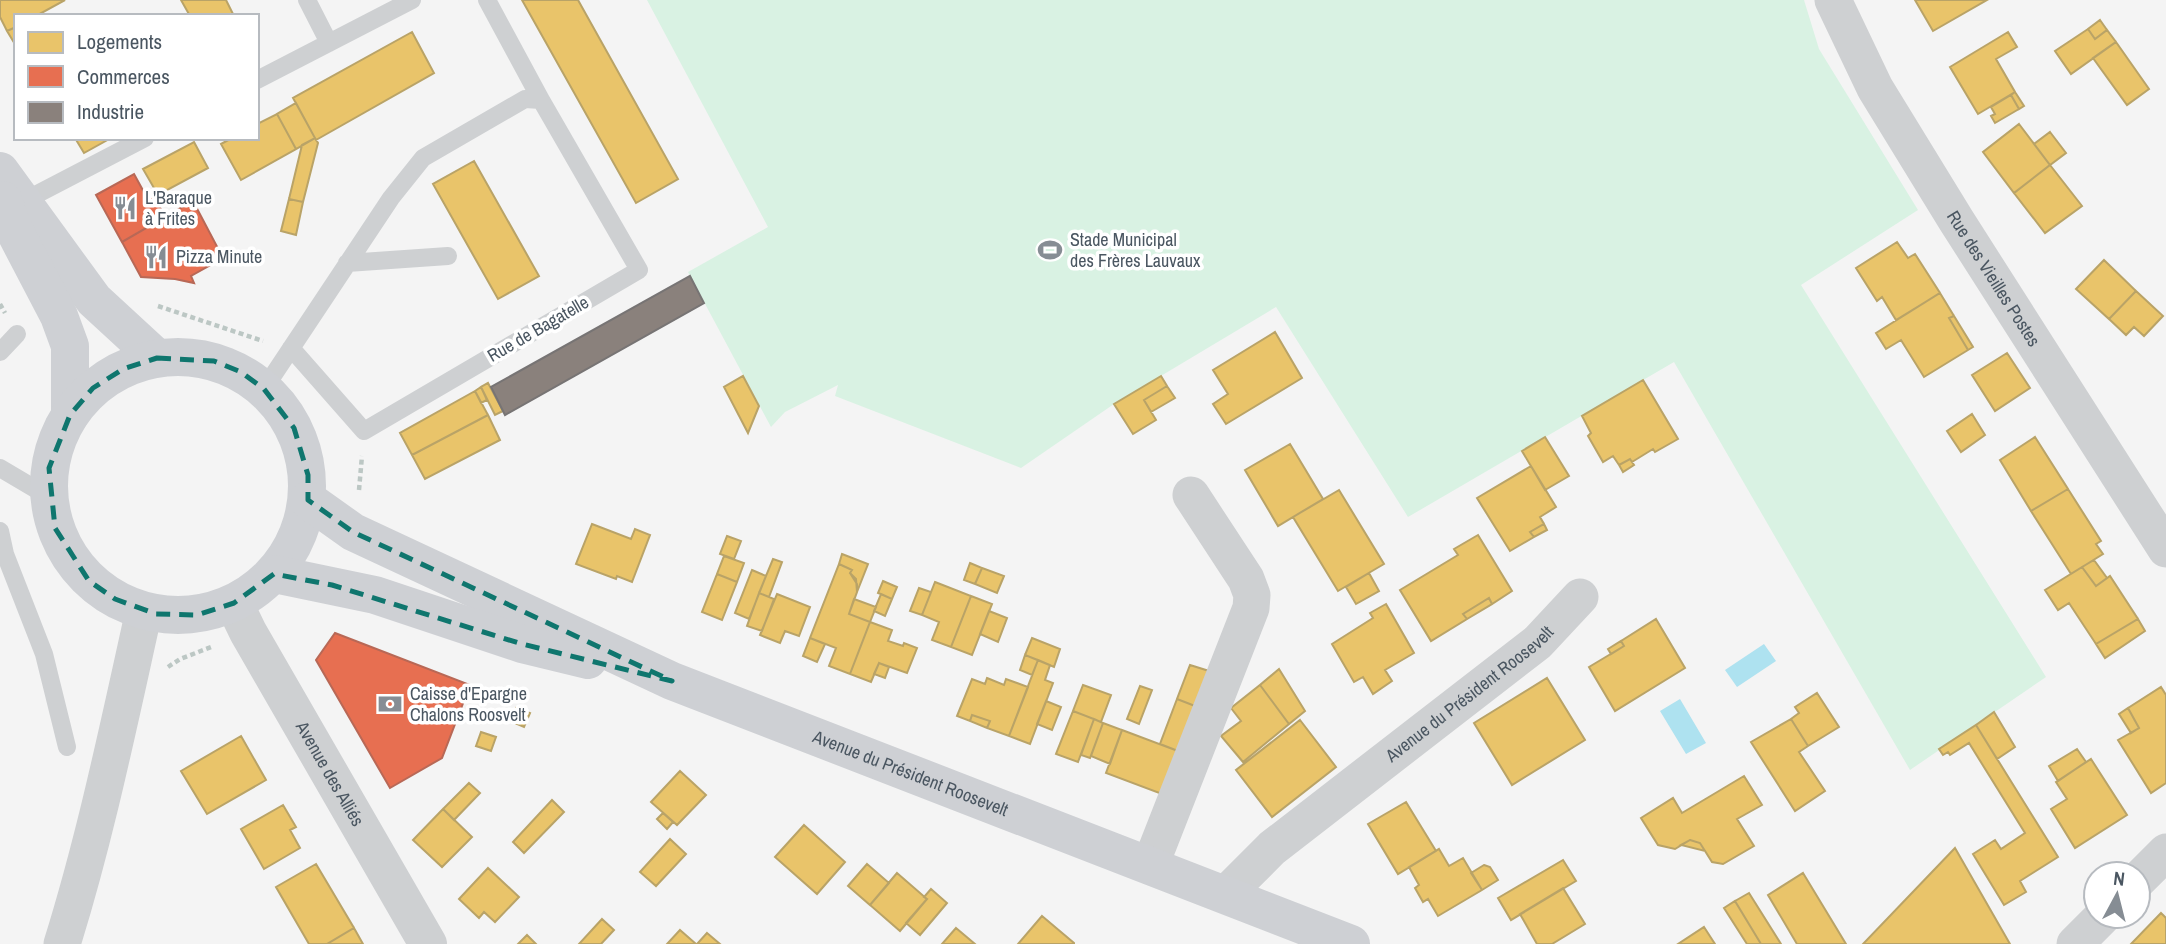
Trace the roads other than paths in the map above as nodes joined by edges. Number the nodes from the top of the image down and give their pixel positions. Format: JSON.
{"nodes":[{"id":1,"x":307,"y":0,"type":"edge"},
{"id":2,"x":412,"y":0,"type":"edge"},
{"id":3,"x":487,"y":0,"type":"edge"},
{"id":4,"x":1833,"y":0,"type":"edge"},
{"id":5,"x":329,"y":43,"type":"junction"},
{"id":6,"x":259,"y":79,"type":"edge"},
{"id":7,"x":541,"y":100,"type":"junction"},
{"id":8,"x":140,"y":140,"type":"edge"},
{"id":9,"x":0,"y":171,"type":"edge"},
{"id":10,"x":11,"y":197,"type":"edge"},
{"id":11,"x":448,"y":256,"type":"dead end"},
{"id":12,"x":347,"y":263,"type":"junction"},
{"id":13,"x":16,"y":334,"type":"dead end"},
{"id":14,"x":291,"y":348,"type":"junction"},
{"id":15,"x":0,"y":352,"type":"edge"},
{"id":16,"x":157,"y":358,"type":"junction"},
{"id":17,"x":264,"y":389,"type":"junction"},
{"id":18,"x":69,"y":415,"type":"junction"},
{"id":19,"x":0,"y":468,"type":"edge"},
{"id":20,"x":1191,"y":495,"type":"dead end"},
{"id":21,"x":49,"y":497,"type":"junction"},
{"id":22,"x":308,"y":500,"type":"junction"},
{"id":23,"x":0,"y":531,"type":"edge"},
{"id":24,"x":2166,"y":549,"type":"edge"},
{"id":25,"x":274,"y":574,"type":"junction"},
{"id":26,"x":1580,"y":597,"type":"dead end"},
{"id":27,"x":234,"y":603,"type":"junction"},
{"id":28,"x":144,"y":611,"type":"junction"},
{"id":29,"x":672,"y":681,"type":"junction"},
{"id":30,"x":67,"y":747,"type":"dead end"},
{"id":31,"x":2166,"y":852,"type":"edge"},
{"id":32,"x":1150,"y":866,"type":"junction"},
{"id":33,"x":2152,"y":866,"type":"edge"},
{"id":34,"x":1225,"y":895,"type":"junction"},
{"id":35,"x":2089,"y":930,"type":"edge"},
{"id":36,"x":62,"y":944,"type":"edge"},
{"id":37,"x":428,"y":944,"type":"edge"},
{"id":38,"x":1351,"y":944,"type":"edge"},
{"id":39,"x":2075,"y":944,"type":"edge"}],
"edges":[{"from":1,"to":5,"type":"lane"},
{"from":2,"to":5,"type":"lane"},
{"from":3,"to":7,"type":"lane","name":"Rue de Bagatelle"},
{"from":4,"to":24,"type":"street","name":"Rue des Vieilles Postes"},
{"from":5,"to":6,"type":"lane"},
{"from":7,"to":12,"type":"lane"},
{"from":7,"to":14,"type":"lane","name":"Rue de Bagatelle"},
{"from":8,"to":10,"type":"lane"},
{"from":9,"to":10,"type":"main road"},
{"from":10,"to":16,"type":"main road"},
{"from":10,"to":18,"type":"main road"},
{"from":11,"to":12,"type":"lane"},
{"from":12,"to":14,"type":"lane"},
{"from":13,"to":15,"type":"lane"},
{"from":14,"to":17,"type":"lane"},
{"from":16,"to":17,"type":"main road"},
{"from":16,"to":18,"type":"main road"},
{"from":17,"to":22,"type":"main road"},
{"from":18,"to":21,"type":"main road"},
{"from":19,"to":21,"type":"lane"},
{"from":20,"to":32,"type":"street"},
{"from":21,"to":28,"type":"main road"},
{"from":22,"to":25,"type":"main road"},
{"from":22,"to":29,"type":"main road","name":"Avenue du Président Roosevelt"},
{"from":23,"to":30,"type":"lane"},
{"from":25,"to":27,"type":"main road"},
{"from":25,"to":29,"type":"main road","name":"Avenue du Président Roosevelt"},
{"from":26,"to":34,"type":"street","name":"Avenue du Président Roosevelt"},
{"from":27,"to":28,"type":"main road"},
{"from":27,"to":37,"type":"street","name":"Avenue des Alliés"},
{"from":28,"to":36,"type":"street"},
{"from":29,"to":32,"type":"main road","name":"Avenue du Président Roosevelt"},
{"from":31,"to":33,"type":"street"},
{"from":32,"to":34,"type":"main road","name":"Avenue du Président Roosevelt"},
{"from":34,"to":38,"type":"main road","name":"Avenue du Président Roosevelt"},
{"from":35,"to":39,"type":"street"}]}
